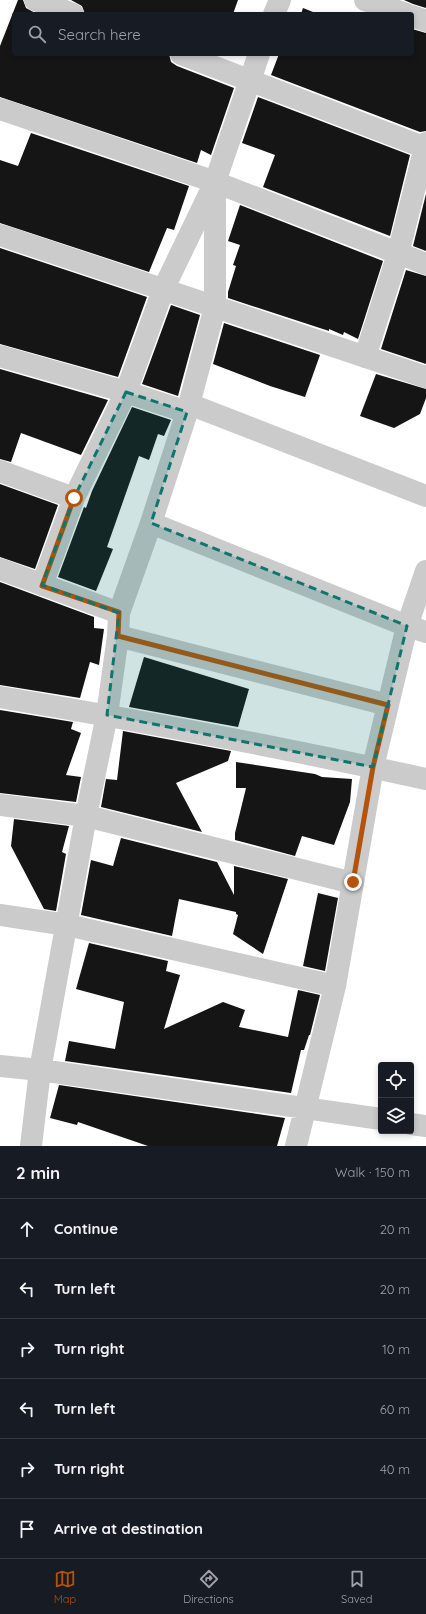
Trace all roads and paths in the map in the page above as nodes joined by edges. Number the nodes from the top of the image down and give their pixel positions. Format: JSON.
{"nodes":[{"id":1,"x":35,"y":0,"type":"edge"},
{"id":2,"x":280,"y":0,"type":"edge"},
{"id":3,"x":365,"y":0,"type":"edge"},
{"id":4,"x":395,"y":7,"type":"edge"},
{"id":5,"x":68,"y":12,"type":"edge"},
{"id":6,"x":275,"y":12,"type":"edge"},
{"id":7,"x":414,"y":17,"type":"edge"},
{"id":8,"x":426,"y":21,"type":"edge"},
{"id":9,"x":186,"y":56,"type":"edge"},
{"id":10,"x":258,"y":56,"type":"edge"},
{"id":11,"x":249,"y":79,"type":"junction"},
{"id":12,"x":0,"y":109,"type":"edge"},
{"id":13,"x":425,"y":146,"type":"edge"},
{"id":14,"x":215,"y":182,"type":"junction"},
{"id":15,"x":0,"y":235,"type":"edge"},
{"id":16,"x":398,"y":254,"type":"junction"},
{"id":17,"x":426,"y":264,"type":"edge"},
{"id":18,"x":163,"y":290,"type":"junction"},
{"id":19,"x":215,"y":307,"type":"junction"},
{"id":20,"x":0,"y":356,"type":"edge"},
{"id":21,"x":365,"y":357,"type":"junction"},
{"id":22,"x":426,"y":377,"type":"edge"},
{"id":23,"x":126,"y":392,"type":"junction"},
{"id":24,"x":188,"y":408,"type":"junction"},
{"id":25,"x":0,"y":471,"type":"edge"},
{"id":26,"x":426,"y":496,"type":"edge"},
{"id":27,"x":74,"y":498,"type":"junction"},
{"id":28,"x":151,"y":523,"type":"junction"},
{"id":29,"x":0,"y":569,"type":"edge"},
{"id":30,"x":426,"y":571,"type":"edge"},
{"id":31,"x":42,"y":586,"type":"junction"},
{"id":32,"x":119,"y":612,"type":"junction"},
{"id":33,"x":416,"y":629,"type":"edge"},
{"id":34,"x":118,"y":636,"type":"junction"},
{"id":35,"x":0,"y":697,"type":"edge"},
{"id":36,"x":388,"y":705,"type":"junction"},
{"id":37,"x":107,"y":715,"type":"junction"},
{"id":38,"x":373,"y":767,"type":"junction"},
{"id":39,"x":426,"y":779,"type":"edge"},
{"id":40,"x":0,"y":805,"type":"edge"},
{"id":41,"x":86,"y":816,"type":"junction"},
{"id":42,"x":353,"y":882,"type":"junction"},
{"id":43,"x":0,"y":915,"type":"edge"},
{"id":44,"x":67,"y":925,"type":"junction"},
{"id":45,"x":335,"y":986,"type":"junction"},
{"id":46,"x":0,"y":1066,"type":"edge"},
{"id":47,"x":40,"y":1070,"type":"junction"},
{"id":48,"x":306,"y":1108,"type":"junction"},
{"id":49,"x":378,"y":1119,"type":"edge"},
{"id":50,"x":414,"y":1124,"type":"edge"},
{"id":51,"x":426,"y":1126,"type":"edge"},
{"id":52,"x":32,"y":1146,"type":"edge"},
{"id":53,"x":296,"y":1146,"type":"edge"}],
"edges":[{"from":1,"to":5,"type":"street"},
{"from":2,"to":6,"type":"street"},
{"from":3,"to":4,"type":"street"},
{"from":7,"to":8,"type":"street"},
{"from":9,"to":11,"type":"street"},
{"from":10,"to":11,"type":"street"},
{"from":11,"to":13,"type":"street"},
{"from":11,"to":14,"type":"street"},
{"from":12,"to":14,"type":"street"},
{"from":13,"to":16,"type":"street"},
{"from":14,"to":16,"type":"street"},
{"from":14,"to":18,"type":"street"},
{"from":14,"to":19,"type":"street"},
{"from":15,"to":18,"type":"street"},
{"from":16,"to":17,"type":"street"},
{"from":16,"to":21,"type":"street"},
{"from":18,"to":19,"type":"street"},
{"from":18,"to":23,"type":"street"},
{"from":19,"to":21,"type":"street"},
{"from":19,"to":24,"type":"street"},
{"from":20,"to":23,"type":"street"},
{"from":21,"to":22,"type":"street"},
{"from":23,"to":24,"type":"street"},
{"from":23,"to":27,"type":"street"},
{"from":24,"to":26,"type":"street"},
{"from":24,"to":28,"type":"street"},
{"from":25,"to":27,"type":"street"},
{"from":27,"to":31,"type":"street"},
{"from":28,"to":32,"type":"street"},
{"from":28,"to":33,"type":"street"},
{"from":29,"to":31,"type":"street"},
{"from":30,"to":33,"type":"street"},
{"from":31,"to":32,"type":"street"},
{"from":32,"to":34,"type":"street"},
{"from":33,"to":36,"type":"street"},
{"from":34,"to":36,"type":"street"},
{"from":34,"to":37,"type":"street"},
{"from":35,"to":37,"type":"street"},
{"from":36,"to":38,"type":"street"},
{"from":37,"to":38,"type":"street"},
{"from":37,"to":41,"type":"street"},
{"from":38,"to":39,"type":"street"},
{"from":38,"to":42,"type":"street"},
{"from":40,"to":41,"type":"street"},
{"from":41,"to":42,"type":"street"},
{"from":41,"to":44,"type":"street"},
{"from":42,"to":45,"type":"street"},
{"from":43,"to":44,"type":"street"},
{"from":44,"to":45,"type":"street"},
{"from":44,"to":47,"type":"street"},
{"from":45,"to":48,"type":"street"},
{"from":46,"to":47,"type":"street"},
{"from":47,"to":48,"type":"street"},
{"from":47,"to":52,"type":"street"},
{"from":48,"to":49,"type":"street"},
{"from":48,"to":53,"type":"street"},
{"from":50,"to":51,"type":"street"}]}
